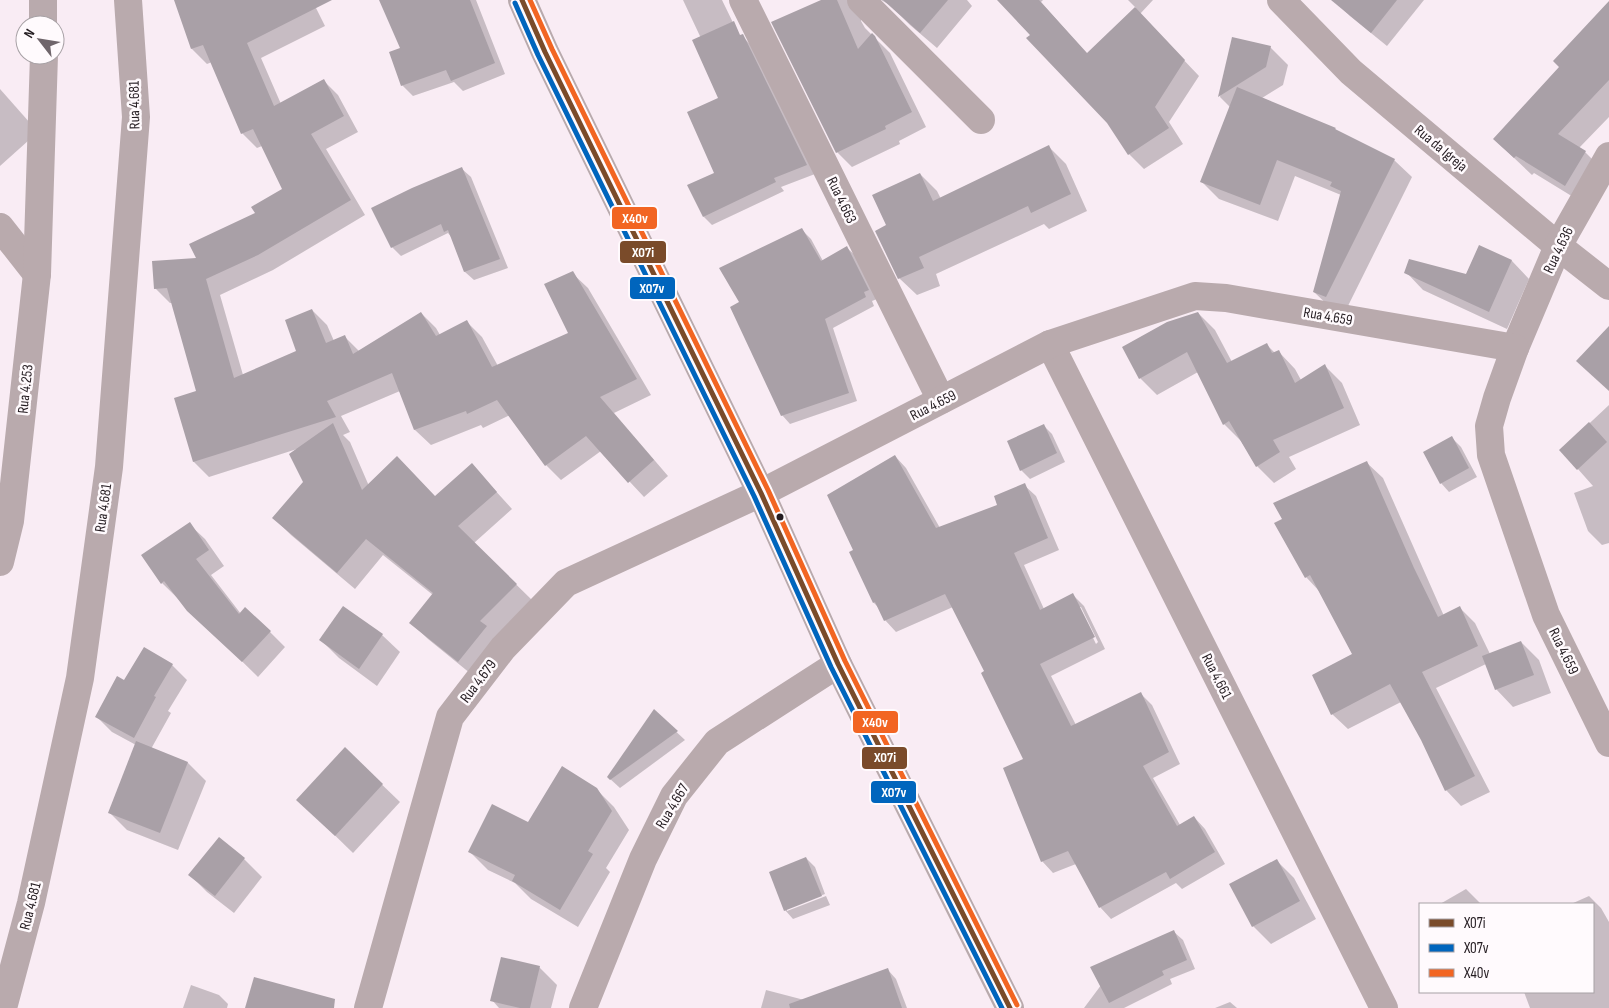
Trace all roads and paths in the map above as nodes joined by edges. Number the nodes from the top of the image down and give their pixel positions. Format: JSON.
{"nodes":[{"id":1,"x":42,"y":0,"type":"edge"},
{"id":2,"x":128,"y":0,"type":"edge"},
{"id":3,"x":522,"y":0,"type":"edge"},
{"id":4,"x":743,"y":0,"type":"edge"},
{"id":5,"x":861,"y":0,"type":"edge"},
{"id":6,"x":1281,"y":0,"type":"edge"},
{"id":7,"x":43,"y":15,"type":"edge"},
{"id":8,"x":44,"y":65,"type":"edge"},
{"id":9,"x":982,"y":120,"type":"dead end"},
{"id":10,"x":1609,"y":156,"type":"edge"},
{"id":11,"x":0,"y":227,"type":"edge"},
{"id":12,"x":1558,"y":246,"type":"junction"},
{"id":13,"x":37,"y":274,"type":"junction"},
{"id":14,"x":1609,"y":286,"type":"edge"},
{"id":15,"x":1050,"y":344,"type":"junction"},
{"id":16,"x":1515,"y":348,"type":"junction"},
{"id":17,"x":942,"y":400,"type":"junction"},
{"id":18,"x":761,"y":494,"type":"junction"},
{"id":19,"x":5,"y":520,"type":"edge"},
{"id":20,"x":0,"y":562,"type":"edge"},
{"id":21,"x":838,"y":664,"type":"junction"},
{"id":22,"x":1609,"y":743,"type":"edge"},
{"id":23,"x":3,"y":1008,"type":"edge"},
{"id":24,"x":368,"y":1008,"type":"edge"},
{"id":25,"x":583,"y":1008,"type":"edge"},
{"id":26,"x":1010,"y":1008,"type":"edge"},
{"id":27,"x":1384,"y":1008,"type":"edge"}],
"edges":[{"from":1,"to":7,"type":"street"},
{"from":2,"to":23,"type":"street","name":"Rua 4.681"},
{"from":3,"to":18,"type":"street"},
{"from":4,"to":17,"type":"street","name":"Rua 4.663"},
{"from":5,"to":9,"type":"street"},
{"from":6,"to":12,"type":"street","name":"Rua da Igreja"},
{"from":8,"to":13,"type":"street","name":"Rua 4.253"},
{"from":10,"to":12,"type":"street","name":"Rua 4.636"},
{"from":11,"to":13,"type":"street"},
{"from":12,"to":14,"type":"street","name":"Rua da Igreja"},
{"from":12,"to":16,"type":"street","name":"Rua 4.636"},
{"from":13,"to":19,"type":"street","name":"Rua 4.253"},
{"from":15,"to":16,"type":"street","name":"Rua 4.659"},
{"from":15,"to":17,"type":"street","name":"Rua 4.659"},
{"from":15,"to":27,"type":"street","name":"Rua 4.661"},
{"from":16,"to":22,"type":"street","name":"Rua 4.659"},
{"from":17,"to":18,"type":"street","name":"Rua 4.659"},
{"from":18,"to":21,"type":"street"},
{"from":18,"to":24,"type":"street","name":"Rua 4.679"},
{"from":19,"to":20,"type":"street","name":"Rua 4.253"},
{"from":21,"to":25,"type":"street","name":"Rua 4.667"},
{"from":21,"to":26,"type":"street"}]}
